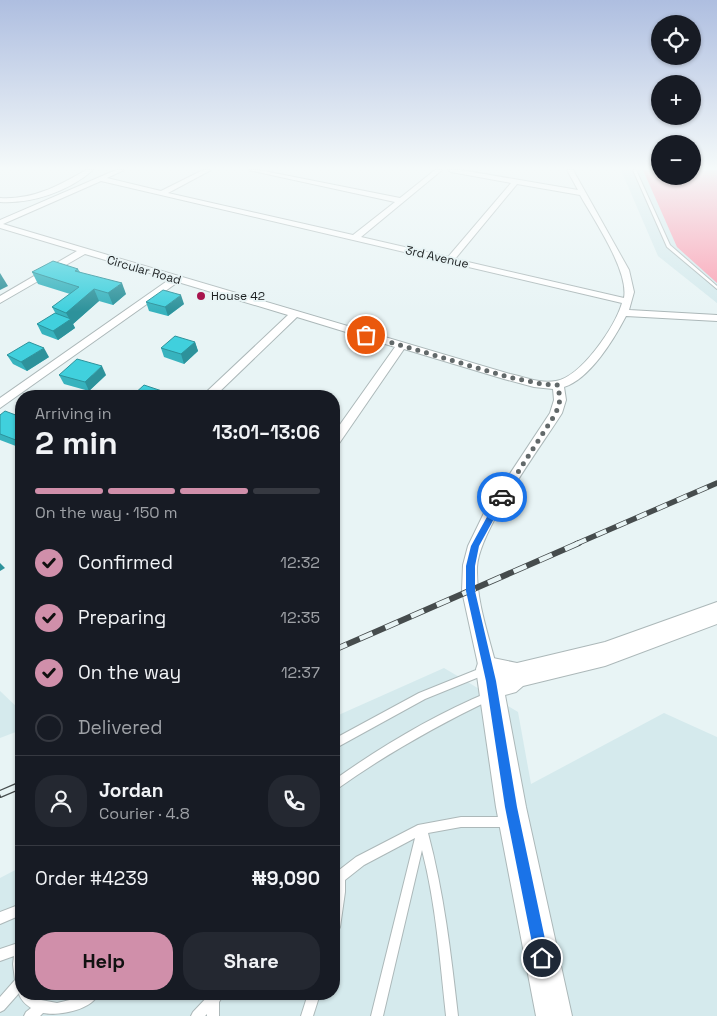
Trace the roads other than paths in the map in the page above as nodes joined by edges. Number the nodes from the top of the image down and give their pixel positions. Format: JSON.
{"nodes":[{"id":1,"x":17,"y":217,"type":"edge"},
{"id":2,"x":269,"y":217,"type":"edge"},
{"id":3,"x":381,"y":217,"type":"edge"},
{"id":4,"x":486,"y":217,"type":"edge"},
{"id":5,"x":596,"y":217,"type":"edge"},
{"id":6,"x":655,"y":217,"type":"edge"},
{"id":7,"x":0,"y":225,"type":"edge"},
{"id":8,"x":355,"y":238,"type":"junction"},
{"id":9,"x":82,"y":252,"type":"junction"},
{"id":10,"x":450,"y":260,"type":"junction"},
{"id":11,"x":176,"y":279,"type":"junction"},
{"id":12,"x":717,"y":288,"type":"edge"},
{"id":13,"x":0,"y":300,"type":"edge"},
{"id":14,"x":628,"y":302,"type":"junction"},
{"id":15,"x":623,"y":313,"type":"junction"},
{"id":16,"x":294,"y":314,"type":"junction"},
{"id":17,"x":717,"y":318,"type":"edge"},
{"id":18,"x":401,"y":346,"type":"junction"},
{"id":19,"x":558,"y":385,"type":"junction"},
{"id":20,"x":20,"y":390,"type":"edge"},
{"id":21,"x":214,"y":390,"type":"edge"},
{"id":22,"x":15,"y":393,"type":"edge"},
{"id":23,"x":0,"y":404,"type":"edge"},
{"id":24,"x":340,"y":433,"type":"edge"},
{"id":25,"x":717,"y":613,"type":"edge"},
{"id":26,"x":491,"y":681,"type":"junction"},
{"id":27,"x":340,"y":741,"type":"edge"},
{"id":28,"x":340,"y":781,"type":"edge"},
{"id":29,"x":514,"y":823,"type":"junction"},
{"id":30,"x":422,"y":829,"type":"junction"},
{"id":31,"x":340,"y":876,"type":"edge"},
{"id":32,"x":15,"y":912,"type":"edge"},
{"id":33,"x":0,"y":918,"type":"edge"},
{"id":34,"x":15,"y":951,"type":"edge"},
{"id":35,"x":0,"y":955,"type":"edge"},
{"id":36,"x":15,"y":994,"type":"edge"},
{"id":37,"x":28,"y":1000,"type":"edge"},
{"id":38,"x":83,"y":1000,"type":"edge"},
{"id":39,"x":213,"y":1000,"type":"edge"},
{"id":40,"x":216,"y":1000,"type":"edge"},
{"id":41,"x":312,"y":1000,"type":"edge"},
{"id":42,"x":0,"y":1006,"type":"edge"},
{"id":43,"x":34,"y":1012,"type":"edge"},
{"id":44,"x":197,"y":1016,"type":"edge"},
{"id":45,"x":213,"y":1016,"type":"edge"},
{"id":46,"x":307,"y":1016,"type":"edge"},
{"id":47,"x":377,"y":1016,"type":"edge"},
{"id":48,"x":452,"y":1016,"type":"edge"},
{"id":49,"x":554,"y":1016,"type":"edge"}],
"edges":[{"from":1,"to":7,"type":"street"},
{"from":2,"to":8,"type":"street","name":"3rd Avenue"},
{"from":3,"to":8,"type":"street"},
{"from":4,"to":10,"type":"street"},
{"from":5,"to":14,"type":"street"},
{"from":6,"to":12,"type":"lane"},
{"from":7,"to":9,"type":"street","name":"Circular Road"},
{"from":8,"to":10,"type":"street","name":"3rd Avenue"},
{"from":9,"to":11,"type":"street","name":"Circular Road"},
{"from":9,"to":13,"type":"street"},
{"from":10,"to":14,"type":"street","name":"3rd Avenue"},
{"from":11,"to":16,"type":"street","name":"Circular Road"},
{"from":11,"to":20,"type":"street"},
{"from":14,"to":15,"type":"street"},
{"from":15,"to":17,"type":"street"},
{"from":15,"to":19,"type":"street"},
{"from":16,"to":18,"type":"street","name":"Circular Road"},
{"from":16,"to":21,"type":"street"},
{"from":18,"to":19,"type":"street","name":"Circular Road"},
{"from":18,"to":24,"type":"street"},
{"from":19,"to":26,"type":"street"},
{"from":22,"to":23,"type":"street"},
{"from":25,"to":26,"type":"street"},
{"from":26,"to":27,"type":"lane"},
{"from":26,"to":28,"type":"lane"},
{"from":26,"to":29,"type":"street"},
{"from":29,"to":30,"type":"lane"},
{"from":29,"to":49,"type":"street"},
{"from":30,"to":31,"type":"lane"},
{"from":30,"to":47,"type":"lane"},
{"from":30,"to":48,"type":"lane"},
{"from":32,"to":33,"type":"lane"},
{"from":34,"to":35,"type":"lane"},
{"from":36,"to":42,"type":"lane"},
{"from":37,"to":43,"type":"lane"},
{"from":38,"to":43,"type":"lane"},
{"from":39,"to":44,"type":"lane"},
{"from":40,"to":45,"type":"lane"},
{"from":41,"to":46,"type":"lane"}]}
